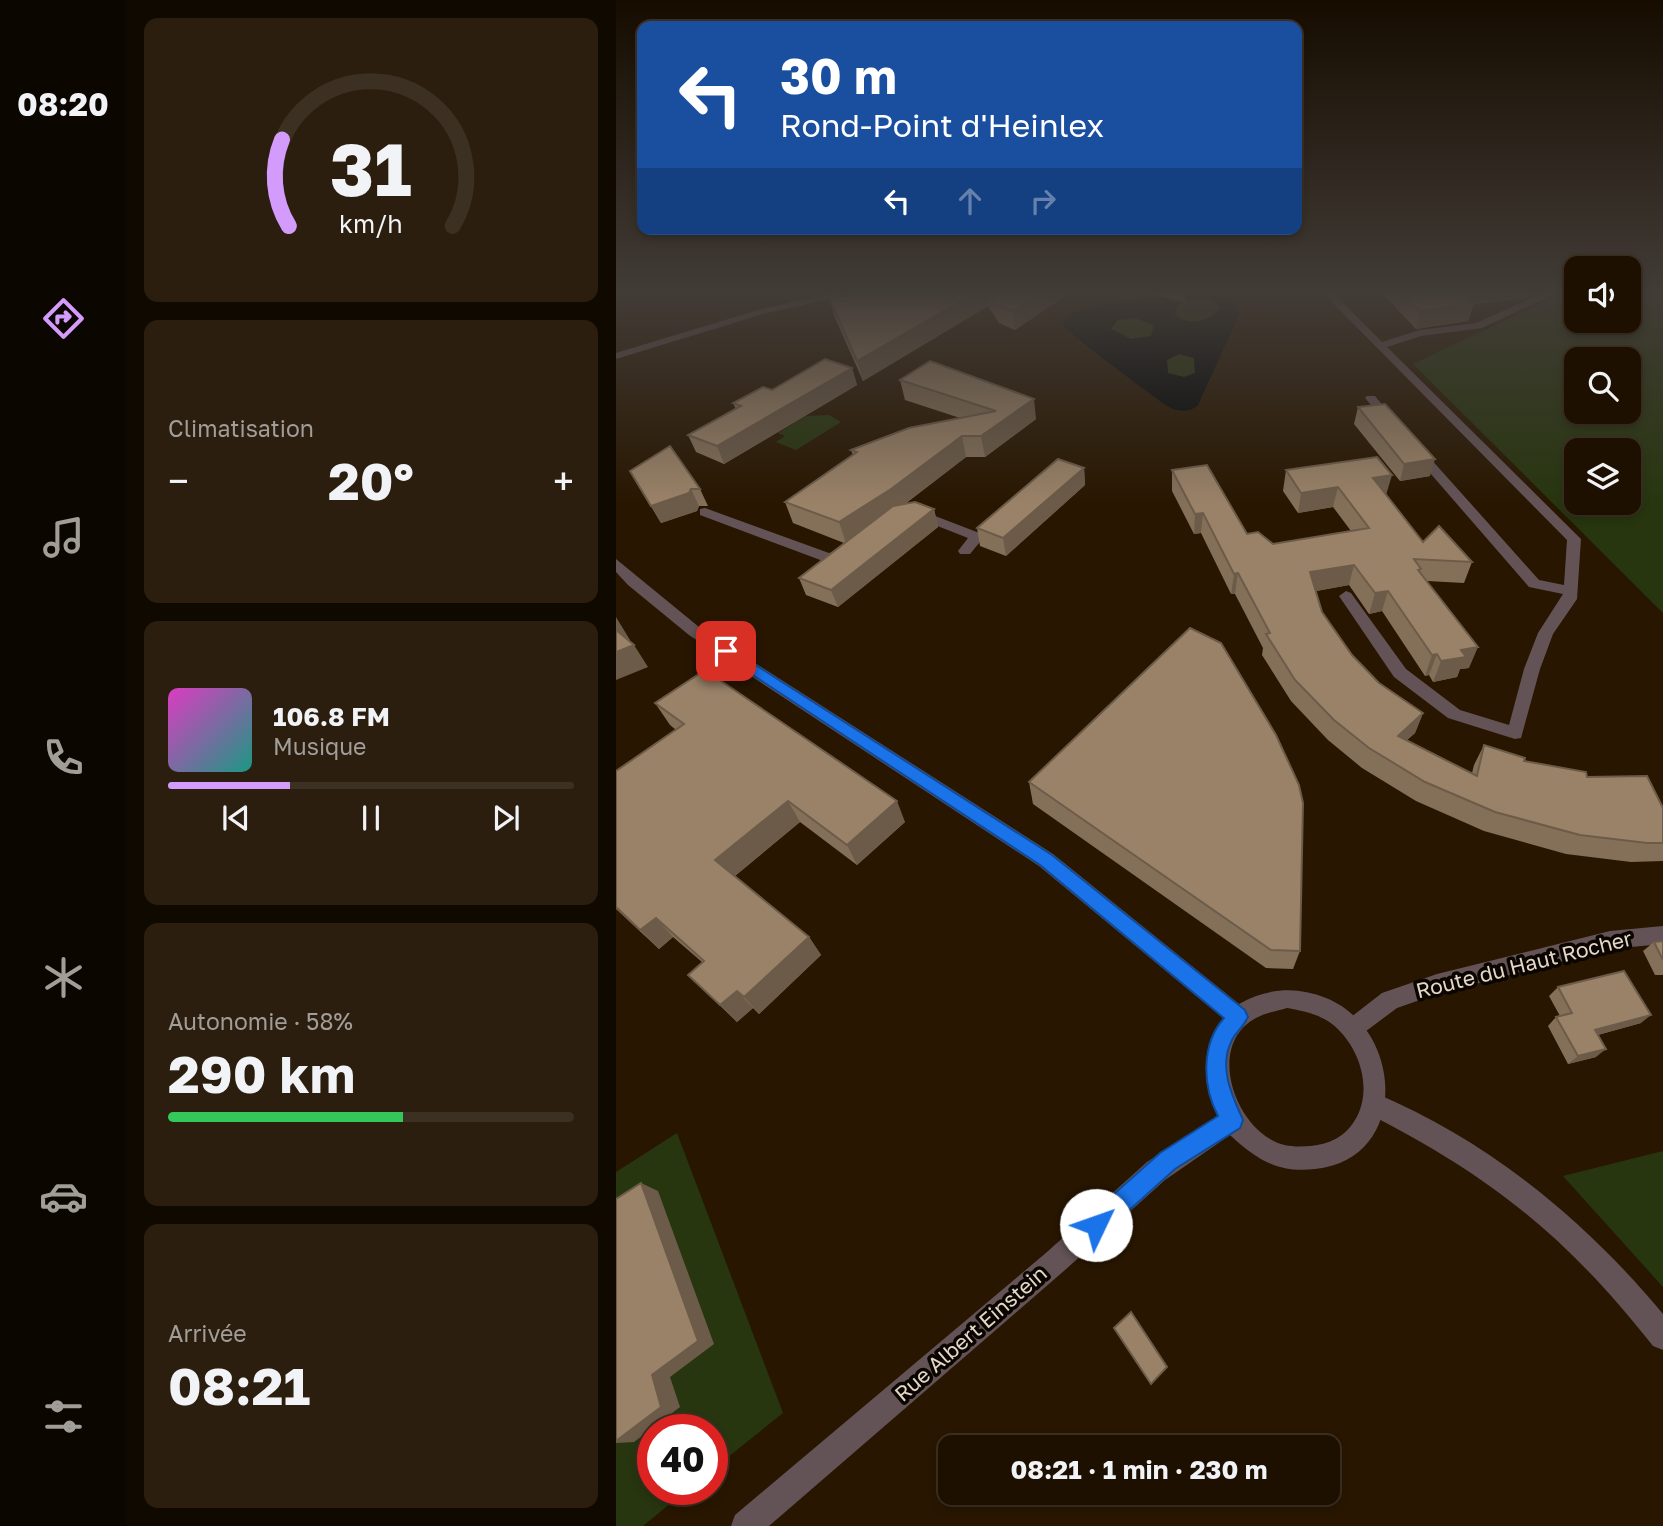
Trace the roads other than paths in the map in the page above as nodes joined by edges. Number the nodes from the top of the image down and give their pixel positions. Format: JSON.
{"nodes":[{"id":1,"x":1396,"y":361,"type":"edge"},
{"id":2,"x":1371,"y":398,"type":"dead end"},
{"id":3,"x":705,"y":512,"type":"dead end"},
{"id":4,"x":904,"y":514,"type":"edge"},
{"id":5,"x":861,"y":544,"type":"edge"},
{"id":6,"x":965,"y":551,"type":"dead end"},
{"id":7,"x":616,"y":563,"type":"edge"},
{"id":8,"x":1571,"y":591,"type":"junction"},
{"id":9,"x":1346,"y":596,"type":"dead end"},
{"id":10,"x":1663,"y":934,"type":"edge"},
{"id":11,"x":1238,"y":1017,"type":"junction"},
{"id":12,"x":1354,"y":1030,"type":"junction"},
{"id":13,"x":1375,"y":1105,"type":"junction"},
{"id":14,"x":1232,"y":1120,"type":"junction"},
{"id":15,"x":1663,"y":1336,"type":"edge"},
{"id":16,"x":746,"y":1526,"type":"edge"}],
"edges":[{"from":1,"to":8,"type":"street"},
{"from":2,"to":8,"type":"street"},
{"from":3,"to":5,"type":"street"},
{"from":4,"to":6,"type":"street"},
{"from":7,"to":11,"type":"street"},
{"from":8,"to":9,"type":"street"},
{"from":10,"to":12,"type":"street","name":"Route du Haut Rocher"},
{"from":11,"to":12,"type":"street"},
{"from":11,"to":14,"type":"street"},
{"from":12,"to":13,"type":"street"},
{"from":13,"to":14,"type":"street"},
{"from":13,"to":15,"type":"street"},
{"from":14,"to":16,"type":"street","name":"Rue Albert Einstein"}]}
